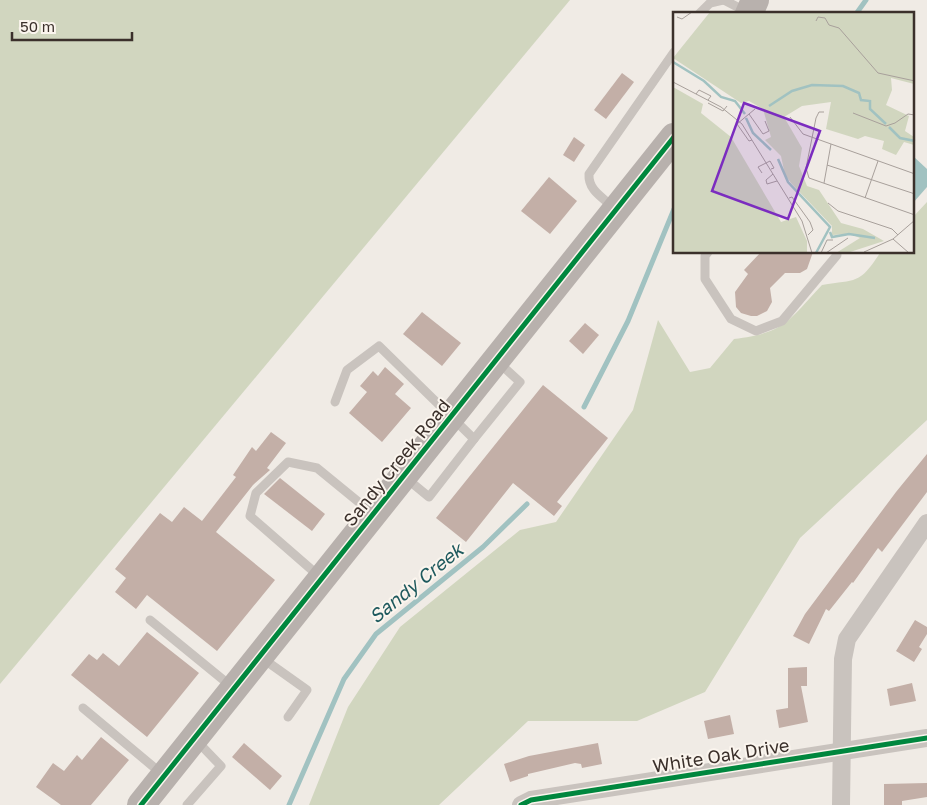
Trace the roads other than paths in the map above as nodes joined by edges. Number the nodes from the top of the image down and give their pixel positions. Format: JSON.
{"nodes":[{"id":1,"x":723,"y":0,"type":"edge"},
{"id":2,"x":755,"y":0,"type":"edge"},
{"id":3,"x":701,"y":12,"type":"edge"},
{"id":4,"x":746,"y":12,"type":"edge"},
{"id":5,"x":750,"y":12,"type":"edge"},
{"id":6,"x":673,"y":53,"type":"edge"},
{"id":7,"x":673,"y":138,"type":"edge"},
{"id":8,"x":618,"y":210,"type":"junction"},
{"id":9,"x":706,"y":254,"type":"edge"},
{"id":10,"x":837,"y":255,"type":"dead end"},
{"id":11,"x":497,"y":361,"type":"junction"},
{"id":12,"x":335,"y":402,"type":"dead end"},
{"id":13,"x":451,"y":418,"type":"junction"},
{"id":14,"x":474,"y":438,"type":"junction"},
{"id":15,"x":404,"y":477,"type":"junction"},
{"id":16,"x":374,"y":514,"type":"junction"},
{"id":17,"x":927,"y":523,"type":"edge"},
{"id":18,"x":322,"y":579,"type":"junction"},
{"id":19,"x":150,"y":620,"type":"dead end"},
{"id":20,"x":260,"y":657,"type":"junction"},
{"id":21,"x":234,"y":688,"type":"junction"},
{"id":22,"x":83,"y":708,"type":"dead end"},
{"id":23,"x":288,"y":717,"type":"dead end"},
{"id":24,"x":194,"y":738,"type":"junction"},
{"id":25,"x":927,"y":738,"type":"edge"},
{"id":26,"x":841,"y":751,"type":"junction"},
{"id":27,"x":164,"y":776,"type":"junction"},
{"id":28,"x":141,"y":805,"type":"edge"},
{"id":29,"x":187,"y":805,"type":"edge"},
{"id":30,"x":521,"y":805,"type":"edge"},
{"id":31,"x":842,"y":805,"type":"edge"}],
"edges":[{"from":1,"to":3,"type":"lane"},
{"from":1,"to":4,"type":"lane"},
{"from":2,"to":5,"type":"main road"},
{"from":6,"to":8,"type":"lane"},
{"from":7,"to":8,"type":"main road","name":"Sandy Creek Road"},
{"from":8,"to":11,"type":"main road","name":"Sandy Creek Road"},
{"from":9,"to":10,"type":"lane"},
{"from":11,"to":13,"type":"main road","name":"Sandy Creek Road"},
{"from":11,"to":14,"type":"lane"},
{"from":12,"to":13,"type":"lane"},
{"from":13,"to":14,"type":"lane"},
{"from":13,"to":15,"type":"main road","name":"Sandy Creek Road"},
{"from":14,"to":15,"type":"lane"},
{"from":15,"to":16,"type":"main road","name":"Sandy Creek Road"},
{"from":16,"to":18,"type":"main road","name":"Sandy Creek Road"},
{"from":16,"to":18,"type":"lane"},
{"from":17,"to":26,"type":"street"},
{"from":18,"to":20,"type":"main road","name":"Sandy Creek Road"},
{"from":19,"to":21,"type":"lane"},
{"from":20,"to":21,"type":"main road","name":"Sandy Creek Road"},
{"from":20,"to":23,"type":"lane"},
{"from":21,"to":24,"type":"main road","name":"Sandy Creek Road"},
{"from":22,"to":27,"type":"lane"},
{"from":24,"to":27,"type":"main road","name":"Sandy Creek Road"},
{"from":24,"to":29,"type":"lane"},
{"from":25,"to":26,"type":"street","name":"White Oak Drive"},
{"from":26,"to":30,"type":"street","name":"White Oak Drive"},
{"from":26,"to":31,"type":"street"},
{"from":27,"to":28,"type":"main road","name":"Sandy Creek Road"}]}
